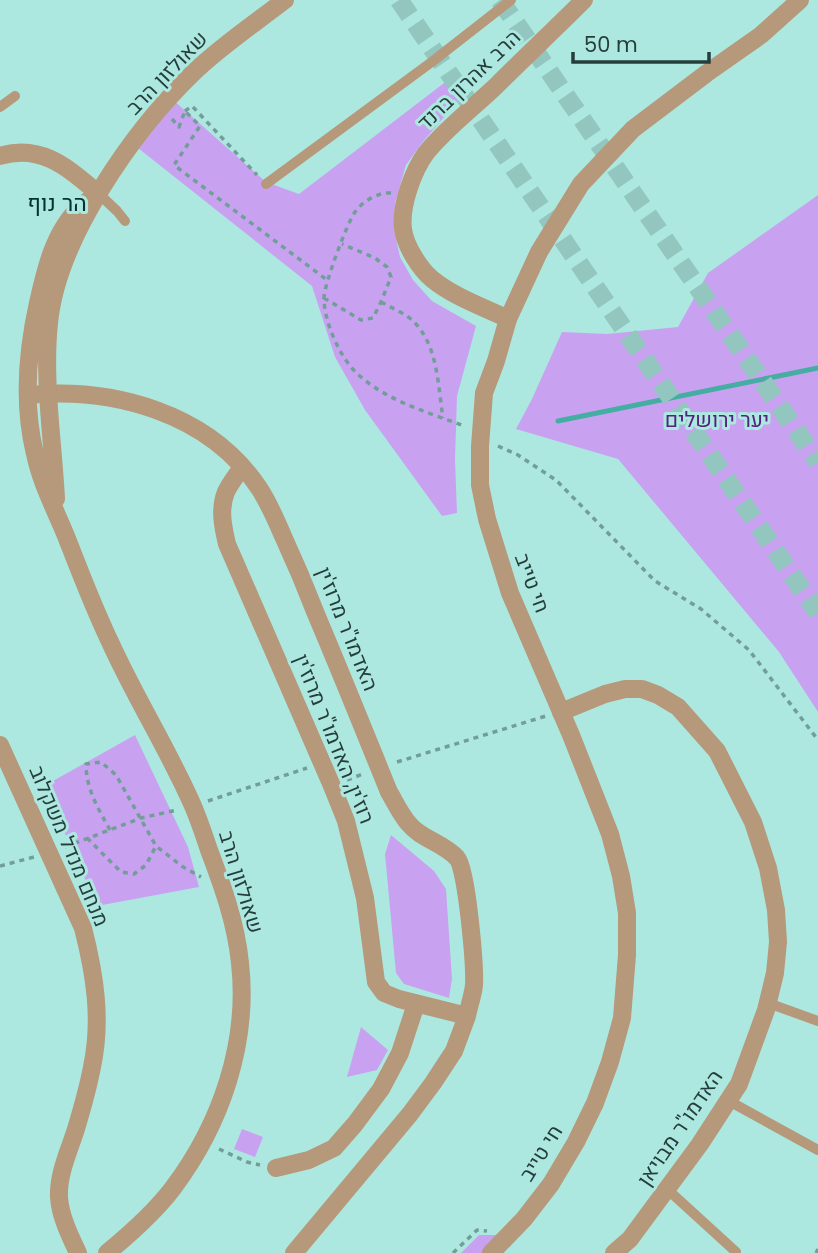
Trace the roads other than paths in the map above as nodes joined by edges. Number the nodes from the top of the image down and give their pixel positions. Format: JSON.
{"nodes":[{"id":1,"x":285,"y":0,"type":"edge"},
{"id":2,"x":511,"y":0,"type":"edge"},
{"id":3,"x":584,"y":0,"type":"edge"},
{"id":4,"x":800,"y":0,"type":"edge"},
{"id":5,"x":15,"y":96,"type":"dead end"},
{"id":6,"x":0,"y":107,"type":"edge"},
{"id":7,"x":0,"y":156,"type":"edge"},
{"id":8,"x":266,"y":184,"type":"road end"},
{"id":9,"x":99,"y":194,"type":"junction"},
{"id":10,"x":125,"y":221,"type":"dead end"},
{"id":11,"x":508,"y":319,"type":"junction"},
{"id":12,"x":49,"y":393,"type":"junction"},
{"id":13,"x":28,"y":395,"type":"junction"},
{"id":14,"x":242,"y":467,"type":"junction"},
{"id":15,"x":57,"y":513,"type":"junction"},
{"id":16,"x":561,"y":712,"type":"junction"},
{"id":17,"x":0,"y":745,"type":"edge"},
{"id":18,"x":768,"y":1003,"type":"junction"},
{"id":19,"x":416,"y":1004,"type":"junction"},
{"id":20,"x":467,"y":1016,"type":"junction"},
{"id":21,"x":818,"y":1021,"type":"edge"},
{"id":22,"x":729,"y":1101,"type":"junction"},
{"id":23,"x":818,"y":1150,"type":"edge"},
{"id":24,"x":276,"y":1168,"type":"road end"},
{"id":25,"x":667,"y":1189,"type":"junction"},
{"id":26,"x":498,"y":1251,"type":"edge"},
{"id":27,"x":736,"y":1252,"type":"edge"},
{"id":28,"x":78,"y":1253,"type":"edge"},
{"id":29,"x":107,"y":1253,"type":"edge"},
{"id":30,"x":294,"y":1253,"type":"edge"},
{"id":31,"x":614,"y":1253,"type":"edge"}],
"edges":[{"from":1,"to":9,"type":"street","name":"שאולזון הרב"},
{"from":2,"to":8,"type":"lane"},
{"from":3,"to":11,"type":"street","name":"הרב אהרון ברנד"},
{"from":4,"to":11,"type":"street","name":"חי טייב"},
{"from":5,"to":6,"type":"lane"},
{"from":7,"to":9,"type":"street"},
{"from":9,"to":10,"type":"lane"},
{"from":9,"to":12,"type":"street","name":"שאולזון הרב"},
{"from":9,"to":13,"type":"street","name":"שאולזון הרב"},
{"from":11,"to":16,"type":"street","name":"חי טייב"},
{"from":12,"to":13,"type":"street","name":"האדמו\"ר מרוז'ין"},
{"from":12,"to":14,"type":"street","name":"האדמו\"ר מרוז'ין"},
{"from":12,"to":15,"type":"street","name":"שאולזון הרב"},
{"from":13,"to":15,"type":"street","name":"שאולזון הרב"},
{"from":14,"to":19,"type":"street","name":"רוז'ין, האדמו\"ר מרוז'ין"},
{"from":14,"to":20,"type":"street","name":"האדמו\"ר מרוז'ין"},
{"from":15,"to":29,"type":"street","name":"שאולזון הרב"},
{"from":16,"to":18,"type":"street","name":"האדמו\"ר מבויאן"},
{"from":16,"to":26,"type":"street","name":"חי טייב"},
{"from":17,"to":28,"type":"street","name":"מנחם מנדל משקלוב"},
{"from":18,"to":21,"type":"lane"},
{"from":18,"to":22,"type":"street","name":"האדמו\"ר מבויאן"},
{"from":19,"to":20,"type":"street","name":"רוז'ין, האדמו\"ר מרוז'ין"},
{"from":19,"to":24,"type":"street"},
{"from":20,"to":30,"type":"street"},
{"from":22,"to":23,"type":"lane"},
{"from":22,"to":25,"type":"street","name":"האדמו\"ר מבויאן"},
{"from":25,"to":27,"type":"lane"},
{"from":25,"to":31,"type":"street","name":"האדמו\"ר מבויאן"}]}
